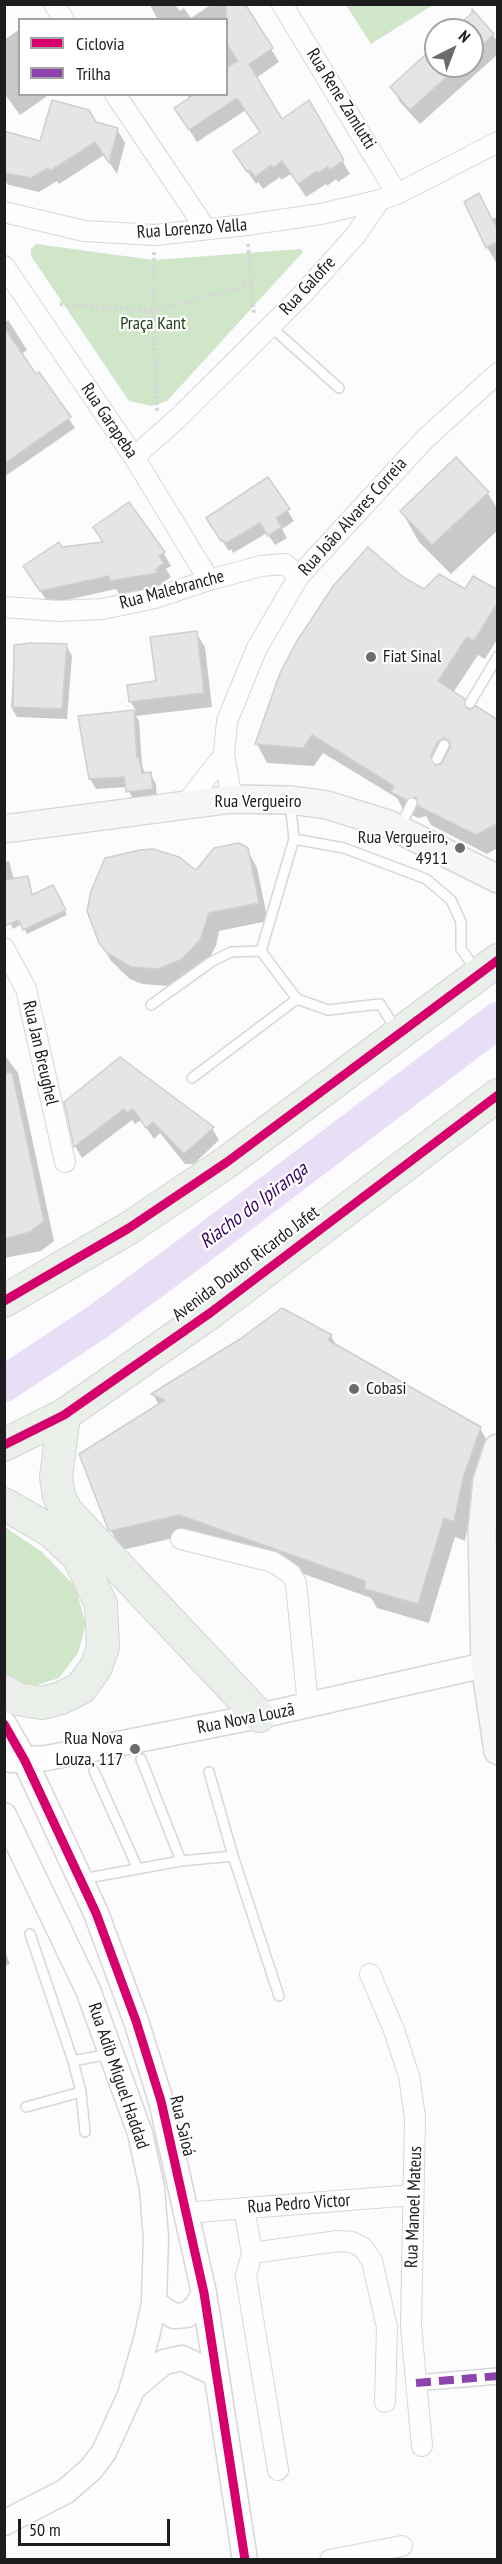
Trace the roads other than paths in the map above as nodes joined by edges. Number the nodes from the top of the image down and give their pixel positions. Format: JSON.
{"nodes":[{"id":1,"x":54,"y":4,"type":"edge"},
{"id":2,"x":282,"y":4,"type":"edge"},
{"id":3,"x":63,"y":18,"type":"edge"},
{"id":4,"x":116,"y":96,"type":"edge"},
{"id":5,"x":498,"y":142,"type":"edge"},
{"id":6,"x":388,"y":197,"type":"junction"},
{"id":7,"x":4,"y":212,"type":"edge"},
{"id":8,"x":206,"y":230,"type":"junction"},
{"id":9,"x":4,"y":266,"type":"edge"},
{"id":10,"x":263,"y":332,"type":"junction"},
{"id":11,"x":498,"y":372,"type":"edge"},
{"id":12,"x":339,"y":388,"type":"dead end"},
{"id":13,"x":134,"y":458,"type":"junction"},
{"id":14,"x":299,"y":576,"type":"junction"},
{"id":15,"x":209,"y":580,"type":"junction"},
{"id":16,"x":6,"y":606,"type":"edge"},
{"id":17,"x":498,"y":656,"type":"edge"},
{"id":18,"x":470,"y":703,"type":"dead end"},
{"id":19,"x":444,"y":745,"type":"dead end"},
{"id":20,"x":224,"y":755,"type":"junction"},
{"id":21,"x":437,"y":759,"type":"dead end"},
{"id":22,"x":232,"y":799,"type":"junction"},
{"id":23,"x":290,"y":800,"type":"junction"},
{"id":24,"x":412,"y":802,"type":"dead end"},
{"id":25,"x":185,"y":805,"type":"junction"},
{"id":26,"x":4,"y":829,"type":"edge"},
{"id":27,"x":399,"y":829,"type":"junction"},
{"id":28,"x":294,"y":839,"type":"junction"},
{"id":29,"x":498,"y":879,"type":"edge"},
{"id":30,"x":4,"y":948,"type":"edge"},
{"id":31,"x":261,"y":951,"type":"junction"},
{"id":32,"x":489,"y":967,"type":"edge"},
{"id":33,"x":297,"y":999,"type":"junction"},
{"id":34,"x":151,"y":1005,"type":"dead end"},
{"id":35,"x":399,"y":1033,"type":"junction"},
{"id":36,"x":192,"y":1078,"type":"dead end"},
{"id":37,"x":498,"y":1095,"type":"edge"},
{"id":38,"x":65,"y":1162,"type":"dead end"},
{"id":39,"x":4,"y":1301,"type":"edge"},
{"id":40,"x":64,"y":1415,"type":"junction"},
{"id":41,"x":4,"y":1444,"type":"edge"},
{"id":42,"x":498,"y":1448,"type":"edge"},
{"id":43,"x":4,"y":1504,"type":"edge"},
{"id":44,"x":181,"y":1539,"type":"dead end"},
{"id":45,"x":78,"y":1556,"type":"junction"},
{"id":46,"x":491,"y":1663,"type":"edge"},
{"id":47,"x":4,"y":1691,"type":"edge"},
{"id":48,"x":308,"y":1706,"type":"junction"},
{"id":49,"x":247,"y":1719,"type":"junction"},
{"id":50,"x":4,"y":1724,"type":"edge"},
{"id":51,"x":498,"y":1750,"type":"edge"},
{"id":52,"x":141,"y":1759,"type":"dead end"},
{"id":53,"x":15,"y":1760,"type":"edge"},
{"id":54,"x":94,"y":1771,"type":"dead end"},
{"id":55,"x":209,"y":1772,"type":"dead end"},
{"id":56,"x":4,"y":1815,"type":"edge"},
{"id":57,"x":233,"y":1856,"type":"junction"},
{"id":58,"x":181,"y":1861,"type":"junction"},
{"id":59,"x":138,"y":1869,"type":"junction"},
{"id":60,"x":80,"y":1879,"type":"junction"},
{"id":61,"x":30,"y":1934,"type":"dead end"},
{"id":62,"x":370,"y":1974,"type":"dead end"},
{"id":63,"x":279,"y":1996,"type":"dead end"},
{"id":64,"x":111,"y":2053,"type":"junction"},
{"id":65,"x":73,"y":2061,"type":"junction"},
{"id":66,"x":81,"y":2092,"type":"junction"},
{"id":67,"x":26,"y":2107,"type":"dead end"},
{"id":68,"x":85,"y":2132,"type":"dead end"},
{"id":69,"x":413,"y":2194,"type":"junction"},
{"id":70,"x":244,"y":2208,"type":"junction"},
{"id":71,"x":184,"y":2212,"type":"junction"},
{"id":72,"x":252,"y":2253,"type":"junction"},
{"id":73,"x":204,"y":2293,"type":"junction"},
{"id":74,"x":154,"y":2303,"type":"junction"},
{"id":75,"x":216,"y":2374,"type":"junction"},
{"id":76,"x":498,"y":2376,"type":"edge"},
{"id":77,"x":416,"y":2383,"type":"junction"},
{"id":78,"x":132,"y":2389,"type":"junction"},
{"id":79,"x":385,"y":2402,"type":"dead end"},
{"id":80,"x":422,"y":2446,"type":"dead end"},
{"id":81,"x":278,"y":2470,"type":"dead end"},
{"id":82,"x":4,"y":2523,"type":"edge"},
{"id":83,"x":402,"y":2546,"type":"dead end"},
{"id":84,"x":245,"y":2559,"type":"edge"},
{"id":85,"x":330,"y":2559,"type":"edge"}],
"edges":[{"from":1,"to":3,"type":"street"},
{"from":2,"to":6,"type":"street","name":"Rua Rene Zamlutti"},
{"from":4,"to":8,"type":"street"},
{"from":5,"to":6,"type":"street","name":"Rua Galofre"},
{"from":6,"to":8,"type":"street","name":"Rua Lorenzo Valla"},
{"from":6,"to":10,"type":"street","name":"Rua Galofre"},
{"from":7,"to":8,"type":"street","name":"Rua Lorenzo Valla"},
{"from":9,"to":13,"type":"street","name":"Rua Garapeba"},
{"from":10,"to":12,"type":"lane"},
{"from":10,"to":13,"type":"street","name":"Rua Galofre"},
{"from":11,"to":14,"type":"street","name":"Rua João Alvares Correia"},
{"from":13,"to":15,"type":"street","name":"Rua Garapeba"},
{"from":14,"to":15,"type":"street","name":"Rua Malebranche"},
{"from":14,"to":20,"type":"street","name":"Rua João Alvares Correia"},
{"from":15,"to":16,"type":"street","name":"Rua Malebranche"},
{"from":17,"to":18,"type":"lane"},
{"from":19,"to":21,"type":"lane"},
{"from":20,"to":22,"type":"street","name":"Rua João Alvares Correia"},
{"from":20,"to":25,"type":"street"},
{"from":22,"to":23,"type":"main road","name":"Rua Vergueiro"},
{"from":22,"to":25,"type":"main road","name":"Rua Vergueiro"},
{"from":23,"to":27,"type":"main road","name":"Rua Vergueiro"},
{"from":23,"to":28,"type":"lane"},
{"from":24,"to":27,"type":"lane"},
{"from":25,"to":26,"type":"main road","name":"Rua Vergueiro"},
{"from":27,"to":29,"type":"main road","name":"Rua Vergueiro"},
{"from":28,"to":31,"type":"lane"},
{"from":28,"to":32,"type":"lane"},
{"from":30,"to":38,"type":"street","name":"Rua Jan Breughel"},
{"from":31,"to":33,"type":"lane"},
{"from":31,"to":34,"type":"lane"},
{"from":32,"to":35,"type":"main road"},
{"from":33,"to":35,"type":"lane"},
{"from":33,"to":36,"type":"lane"},
{"from":35,"to":39,"type":"main road"},
{"from":37,"to":40,"type":"main road","name":"Avenida Doutor Ricardo Jafet"},
{"from":40,"to":41,"type":"main road","name":"Avenida Doutor Ricardo Jafet"},
{"from":40,"to":49,"type":"main road"},
{"from":42,"to":46,"type":"main road"},
{"from":43,"to":45,"type":"main road"},
{"from":44,"to":48,"type":"street"},
{"from":45,"to":47,"type":"main road"},
{"from":45,"to":49,"type":"main road"},
{"from":46,"to":48,"type":"street","name":"Rua Nova Louzã"},
{"from":46,"to":51,"type":"main road"},
{"from":48,"to":49,"type":"street","name":"Rua Nova Louzã"},
{"from":49,"to":53,"type":"street","name":"Rua Nova Louzã"},
{"from":50,"to":53,"type":"street","name":"Rua Saioá"},
{"from":52,"to":58,"type":"lane"},
{"from":53,"to":60,"type":"street","name":"Rua Saioá"},
{"from":54,"to":59,"type":"lane"},
{"from":55,"to":57,"type":"lane"},
{"from":56,"to":64,"type":"street","name":"Rua Adib Miguel Haddad"},
{"from":57,"to":58,"type":"lane"},
{"from":57,"to":63,"type":"lane"},
{"from":58,"to":59,"type":"lane"},
{"from":59,"to":60,"type":"lane"},
{"from":60,"to":71,"type":"street","name":"Rua Saioá"},
{"from":61,"to":65,"type":"lane"},
{"from":62,"to":69,"type":"street","name":"Rua Manoel Mateus"},
{"from":64,"to":65,"type":"lane"},
{"from":64,"to":74,"type":"street","name":"Rua Adib Miguel Haddad"},
{"from":65,"to":66,"type":"lane"},
{"from":66,"to":67,"type":"lane"},
{"from":66,"to":68,"type":"lane"},
{"from":69,"to":70,"type":"street","name":"Rua Pedro Victor"},
{"from":69,"to":77,"type":"street","name":"Rua Manoel Mateus"},
{"from":70,"to":71,"type":"street","name":"Rua Pedro Victor"},
{"from":70,"to":72,"type":"street"},
{"from":71,"to":73,"type":"street","name":"Rua Saioá"},
{"from":72,"to":79,"type":"street"},
{"from":72,"to":81,"type":"street"},
{"from":73,"to":74,"type":"street"},
{"from":73,"to":75,"type":"street","name":"Rua Saioá"},
{"from":74,"to":78,"type":"street","name":"Rua Adib Miguel Haddad"},
{"from":75,"to":78,"type":"street"},
{"from":75,"to":84,"type":"street","name":"Rua Saioá"},
{"from":76,"to":77,"type":"street"},
{"from":77,"to":80,"type":"street","name":"Rua Manoel Mateus"},
{"from":78,"to":82,"type":"street","name":"Rua Adib Miguel Haddad"},
{"from":83,"to":85,"type":"street"}]}
